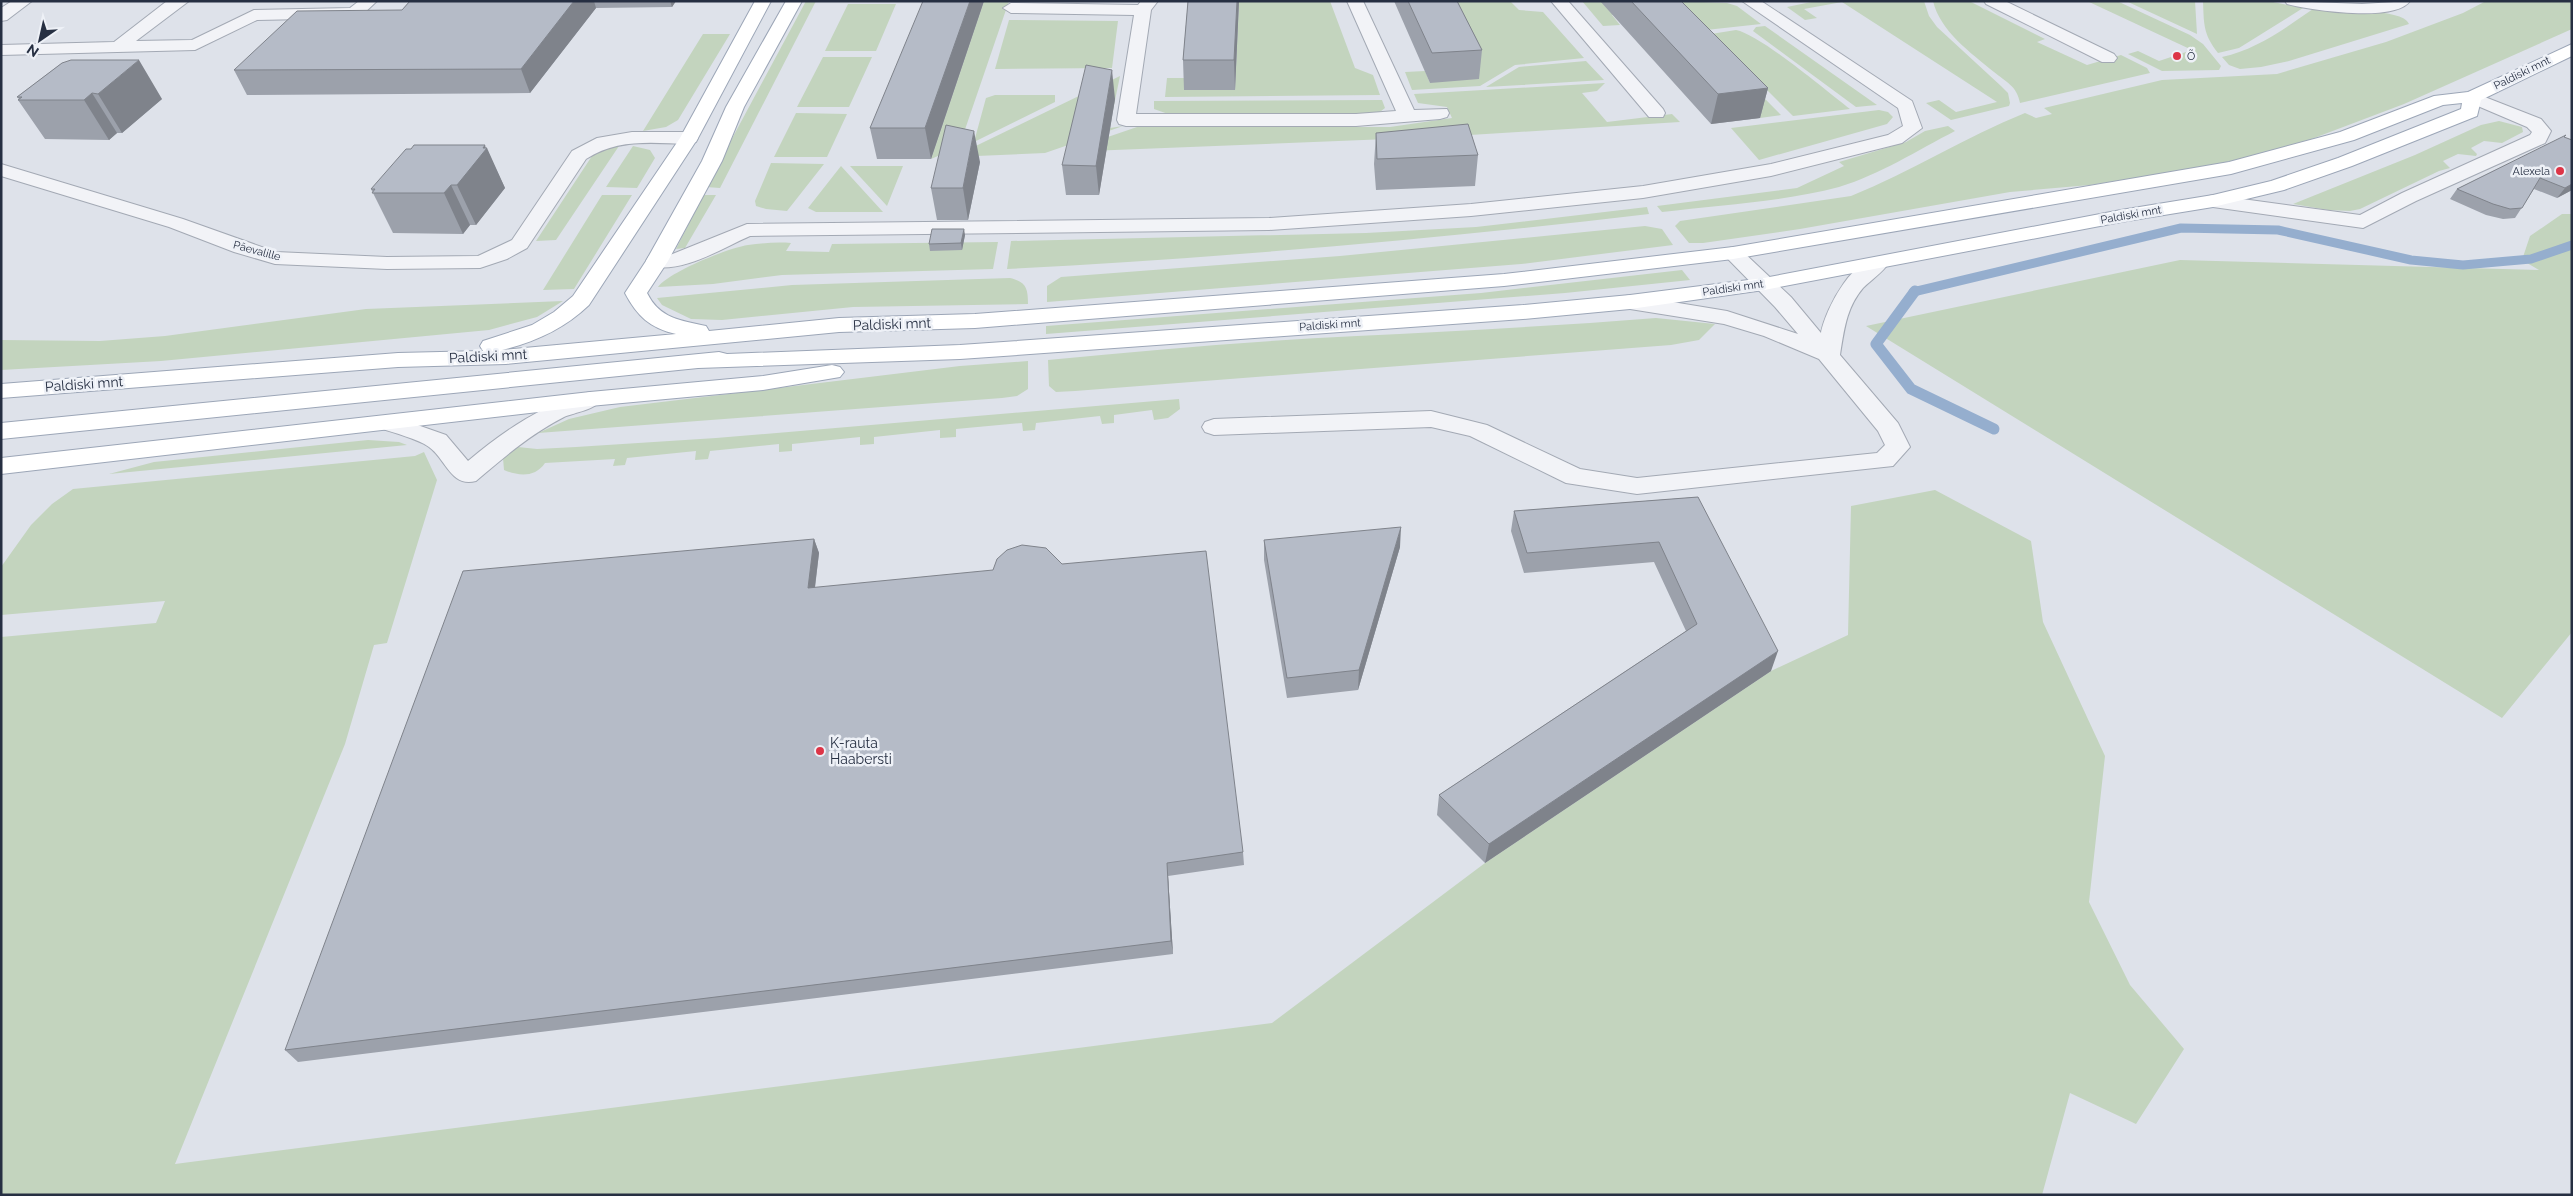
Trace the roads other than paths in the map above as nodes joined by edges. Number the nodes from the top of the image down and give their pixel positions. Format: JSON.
{"nodes":[{"id":1,"x":24,"y":1,"type":"edge"},
{"id":2,"x":181,"y":1,"type":"edge"},
{"id":3,"x":369,"y":1,"type":"edge"},
{"id":4,"x":763,"y":1,"type":"edge"},
{"id":5,"x":794,"y":1,"type":"edge"},
{"id":6,"x":1355,"y":1,"type":"edge"},
{"id":7,"x":1559,"y":1,"type":"edge"},
{"id":8,"x":1750,"y":1,"type":"edge"},
{"id":9,"x":1992,"y":1,"type":"edge"},
{"id":10,"x":2293,"y":1,"type":"edge"},
{"id":11,"x":2402,"y":1,"type":"edge"},
{"id":12,"x":1146,"y":6,"type":"edge"},
{"id":13,"x":1011,"y":8,"type":"dead end"},
{"id":14,"x":1,"y":16,"type":"edge"},
{"id":15,"x":117,"y":48,"type":"junction"},
{"id":16,"x":2572,"y":49,"type":"edge"},
{"id":17,"x":1,"y":50,"type":"edge"},
{"id":18,"x":2108,"y":58,"type":"dead end"},
{"id":19,"x":2472,"y":97,"type":"junction"},
{"id":20,"x":1440,"y":113,"type":"dead end"},
{"id":21,"x":1656,"y":113,"type":"dead end"},
{"id":22,"x":1407,"y":115,"type":"junction"},
{"id":23,"x":690,"y":138,"type":"junction"},
{"id":24,"x":1,"y":170,"type":"edge"},
{"id":25,"x":2213,"y":201,"type":"junction"},
{"id":26,"x":1733,"y":253,"type":"junction"},
{"id":27,"x":633,"y":260,"type":"junction"},
{"id":28,"x":1878,"y":263,"type":"junction"},
{"id":29,"x":1764,"y":284,"type":"junction"},
{"id":30,"x":1630,"y":302,"type":"junction"},
{"id":31,"x":975,"y":321,"type":"junction"},
{"id":32,"x":729,"y":336,"type":"junction"},
{"id":33,"x":960,"y":352,"type":"junction"},
{"id":34,"x":1829,"y":355,"type":"junction"},
{"id":35,"x":398,"y":360,"type":"junction"},
{"id":36,"x":701,"y":362,"type":"junction"},
{"id":37,"x":1,"y":391,"type":"edge"},
{"id":38,"x":590,"y":399,"type":"junction"},
{"id":39,"x":389,"y":423,"type":"junction"},
{"id":40,"x":1214,"y":427,"type":"dead end"},
{"id":41,"x":1,"y":430,"type":"edge"},
{"id":42,"x":1,"y":466,"type":"edge"}],
"edges":[{"from":1,"to":14,"type":"street"},
{"from":2,"to":15,"type":"street"},
{"from":3,"to":15,"type":"street"},
{"from":4,"to":23,"type":"main road"},
{"from":5,"to":27,"type":"main road"},
{"from":6,"to":22,"type":"street"},
{"from":7,"to":21,"type":"street"},
{"from":8,"to":27,"type":"street"},
{"from":9,"to":18,"type":"street"},
{"from":10,"to":11,"type":"street"},
{"from":12,"to":13,"type":"street"},
{"from":12,"to":22,"type":"street"},
{"from":15,"to":17,"type":"street"},
{"from":16,"to":19,"type":"main road","name":"Paldiski mnt"},
{"from":19,"to":25,"type":"main road","name":"Paldiski mnt"},
{"from":19,"to":25,"type":"street"},
{"from":19,"to":26,"type":"main road","name":"Paldiski mnt"},
{"from":20,"to":22,"type":"street"},
{"from":23,"to":24,"type":"street","name":"Päevalille"},
{"from":23,"to":27,"type":"main road"},
{"from":25,"to":28,"type":"main road","name":"Paldiski mnt"},
{"from":26,"to":29,"type":"street"},
{"from":26,"to":31,"type":"main road","name":"Paldiski mnt"},
{"from":27,"to":32,"type":"main road"},
{"from":27,"to":35,"type":"main road"},
{"from":28,"to":29,"type":"main road","name":"Paldiski mnt"},
{"from":28,"to":34,"type":"street"},
{"from":29,"to":30,"type":"main road","name":"Paldiski mnt"},
{"from":29,"to":34,"type":"street"},
{"from":30,"to":33,"type":"main road","name":"Paldiski mnt"},
{"from":30,"to":34,"type":"street"},
{"from":31,"to":32,"type":"main road","name":"Paldiski mnt"},
{"from":31,"to":36,"type":"main road","name":"Paldiski mnt"},
{"from":32,"to":35,"type":"main road","name":"Paldiski mnt"},
{"from":33,"to":36,"type":"main road","name":"Paldiski mnt"},
{"from":33,"to":38,"type":"main road","name":"Paldiski mnt"},
{"from":34,"to":40,"type":"street"},
{"from":35,"to":37,"type":"main road","name":"Paldiski mnt"},
{"from":36,"to":41,"type":"main road","name":"Paldiski mnt"},
{"from":38,"to":39,"type":"main road","name":"Paldiski mnt"},
{"from":38,"to":39,"type":"street"},
{"from":39,"to":42,"type":"main road","name":"Paldiski mnt"}]}
